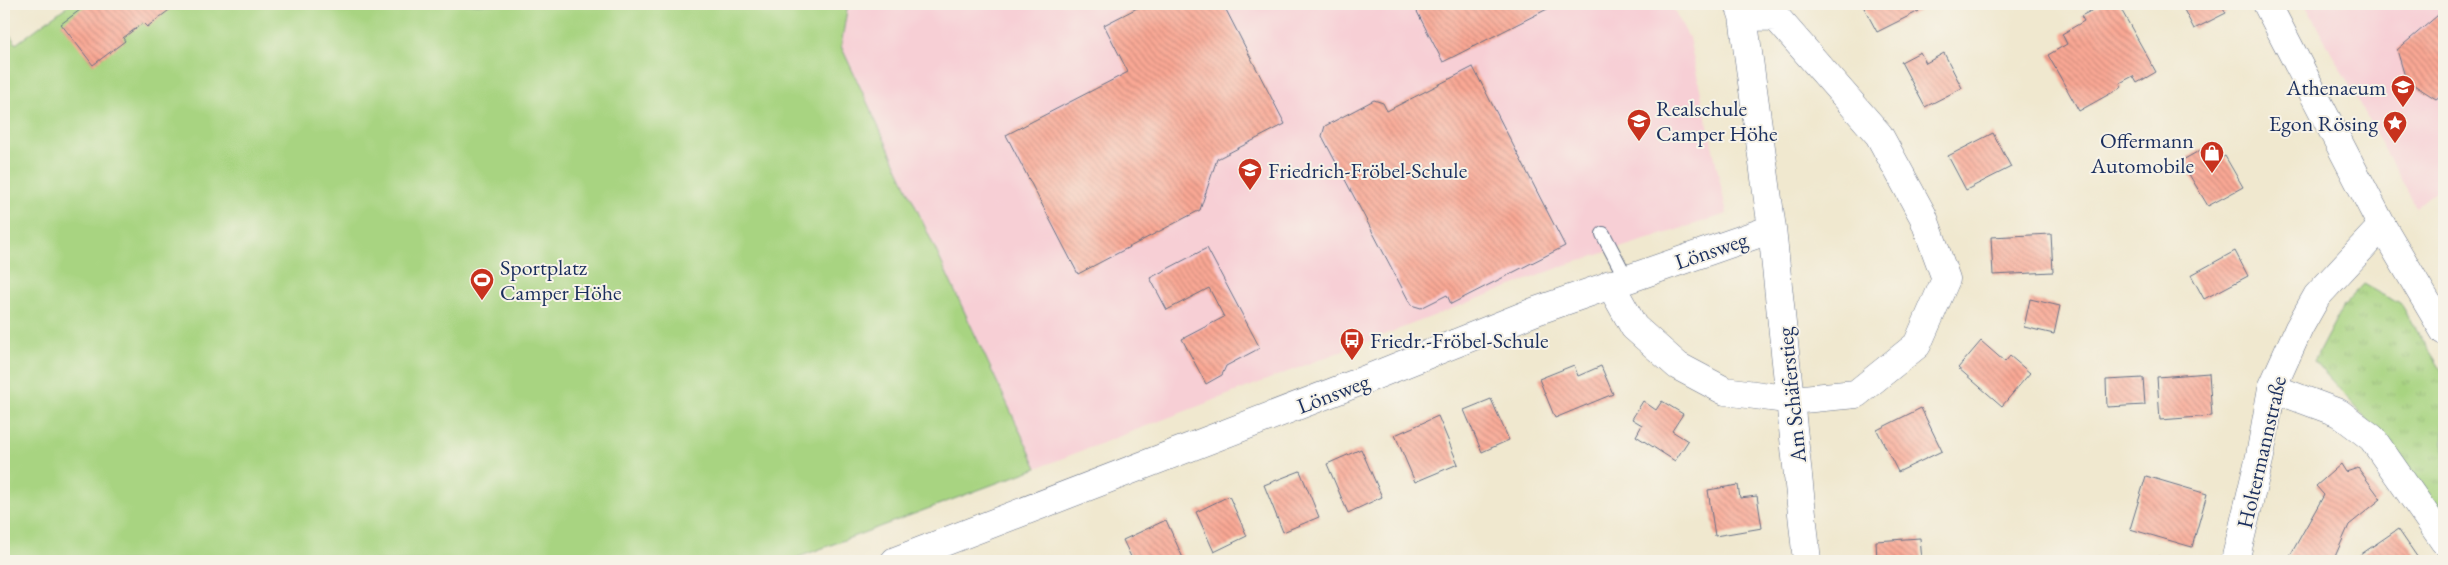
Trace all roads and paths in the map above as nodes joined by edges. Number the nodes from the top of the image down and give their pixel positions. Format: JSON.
{"nodes":[{"id":1,"x":2267,"y":4,"type":"edge"},
{"id":2,"x":1741,"y":10,"type":"edge"},
{"id":3,"x":2382,"y":226,"type":"junction"},
{"id":4,"x":1772,"y":229,"type":"junction"},
{"id":5,"x":1603,"y":234,"type":"dead end"},
{"id":6,"x":1618,"y":281,"type":"junction"},
{"id":7,"x":2444,"y":331,"type":"edge"},
{"id":8,"x":2272,"y":388,"type":"junction"},
{"id":9,"x":1792,"y":400,"type":"junction"},
{"id":10,"x":2444,"y":540,"type":"edge"},
{"id":11,"x":898,"y":561,"type":"edge"},
{"id":12,"x":1808,"y":561,"type":"edge"},
{"id":13,"x":2235,"y":561,"type":"edge"}],
"edges":[{"from":1,"to":3,"type":"street"},
{"from":2,"to":4,"type":"street","name":"Am Schäferstieg"},
{"from":2,"to":9,"type":"street"},
{"from":3,"to":7,"type":"street"},
{"from":3,"to":8,"type":"street","name":"Holtermannstraße"},
{"from":4,"to":6,"type":"street","name":"Lönsweg"},
{"from":4,"to":9,"type":"street","name":"Am Schäferstieg"},
{"from":5,"to":6,"type":"lane"},
{"from":6,"to":9,"type":"street"},
{"from":6,"to":11,"type":"street","name":"Lönsweg"},
{"from":8,"to":10,"type":"street"},
{"from":8,"to":13,"type":"street","name":"Holtermannstraße"},
{"from":9,"to":12,"type":"street","name":"Am Schäferstieg"}]}
